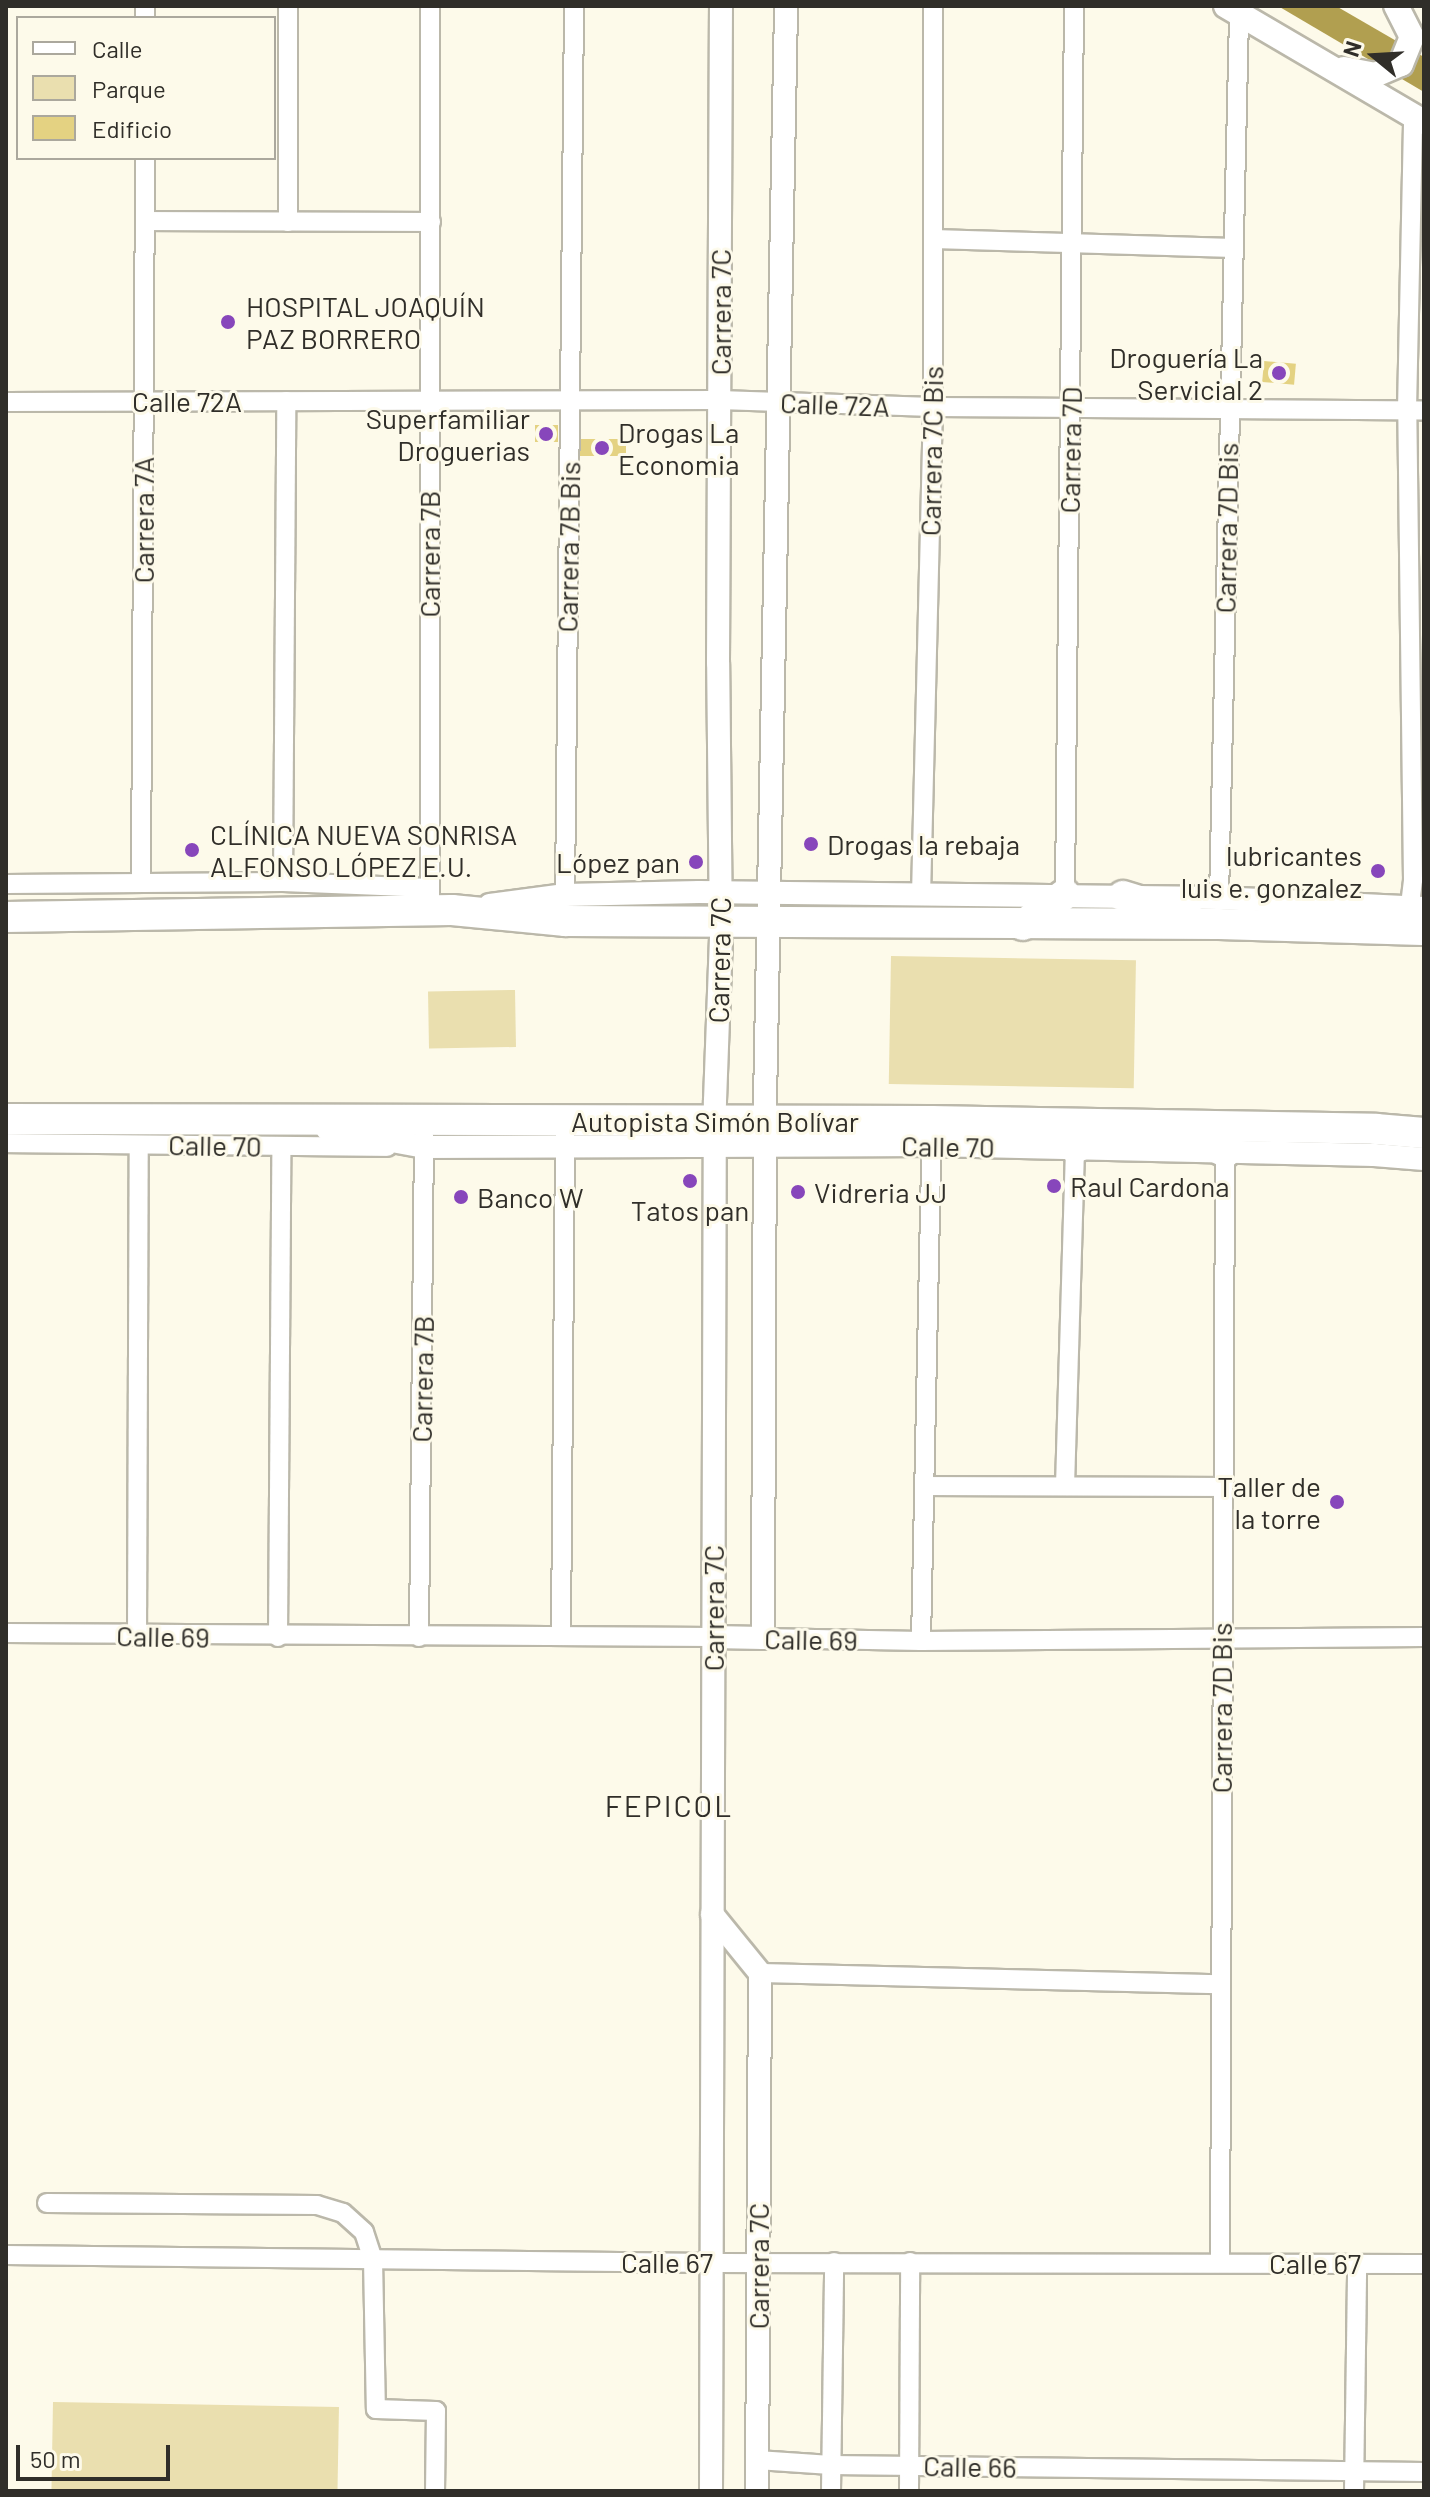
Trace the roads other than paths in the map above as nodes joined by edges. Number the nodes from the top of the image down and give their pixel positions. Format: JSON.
{"nodes":[{"id":1,"x":288,"y":6,"type":"edge"},
{"id":2,"x":430,"y":6,"type":"edge"},
{"id":3,"x":574,"y":6,"type":"edge"},
{"id":4,"x":721,"y":6,"type":"edge"},
{"id":5,"x":786,"y":6,"type":"edge"},
{"id":6,"x":933,"y":6,"type":"edge"},
{"id":7,"x":1074,"y":6,"type":"edge"},
{"id":8,"x":1409,"y":9,"type":"edge"},
{"id":9,"x":1233,"y":10,"type":"edge"},
{"id":10,"x":1320,"y":61,"type":"junction"},
{"id":11,"x":1418,"y":118,"type":"edge"},
{"id":12,"x":145,"y":160,"type":"edge"},
{"id":13,"x":145,"y":221,"type":"junction"},
{"id":14,"x":288,"y":222,"type":"junction"},
{"id":15,"x":431,"y":222,"type":"junction"},
{"id":16,"x":934,"y":239,"type":"junction"},
{"id":17,"x":1072,"y":244,"type":"junction"},
{"id":18,"x":1233,"y":248,"type":"junction"},
{"id":19,"x":719,"y":400,"type":"junction"},
{"id":20,"x":286,"y":401,"type":"junction"},
{"id":21,"x":428,"y":401,"type":"junction"},
{"id":22,"x":570,"y":401,"type":"junction"},
{"id":23,"x":6,"y":402,"type":"edge"},
{"id":24,"x":144,"y":402,"type":"junction"},
{"id":25,"x":779,"y":402,"type":"junction"},
{"id":26,"x":933,"y":407,"type":"junction"},
{"id":27,"x":1071,"y":408,"type":"junction"},
{"id":28,"x":1229,"y":409,"type":"junction"},
{"id":29,"x":1415,"y":410,"type":"edge"},
{"id":30,"x":283,"y":882,"type":"junction"},
{"id":31,"x":141,"y":883,"type":"junction"},
{"id":32,"x":6,"y":884,"type":"edge"},
{"id":33,"x":1065,"y":894,"type":"junction"},
{"id":34,"x":565,"y":895,"type":"junction"},
{"id":35,"x":921,"y":896,"type":"junction"},
{"id":36,"x":1123,"y":896,"type":"joint"},
{"id":37,"x":437,"y":903,"type":"junction"},
{"id":38,"x":720,"y":906,"type":"junction"},
{"id":39,"x":6,"y":907,"type":"edge"},
{"id":40,"x":769,"y":907,"type":"junction"},
{"id":41,"x":1218,"y":911,"type":"junction"},
{"id":42,"x":1419,"y":914,"type":"edge"},
{"id":43,"x":52,"y":915,"type":"junction"},
{"id":44,"x":6,"y":917,"type":"edge"},
{"id":45,"x":1023,"y":925,"type":"junction"},
{"id":46,"x":6,"y":1119,"type":"edge"},
{"id":47,"x":1125,"y":1125,"type":"junction"},
{"id":48,"x":1175,"y":1126,"type":"junction"},
{"id":49,"x":765,"y":1132,"type":"junction"},
{"id":50,"x":281,"y":1133,"type":"junction"},
{"id":51,"x":565,"y":1133,"type":"junction"},
{"id":52,"x":715,"y":1133,"type":"junction"},
{"id":53,"x":1424,"y":1133,"type":"edge"},
{"id":54,"x":424,"y":1134,"type":"junction"},
{"id":55,"x":6,"y":1143,"type":"edge"},
{"id":56,"x":139,"y":1145,"type":"junction"},
{"id":57,"x":931,"y":1145,"type":"junction"},
{"id":58,"x":1075,"y":1148,"type":"junction"},
{"id":59,"x":1225,"y":1152,"type":"junction"},
{"id":60,"x":1424,"y":1159,"type":"edge"},
{"id":61,"x":926,"y":1486,"type":"junction"},
{"id":62,"x":1065,"y":1486,"type":"junction"},
{"id":63,"x":1223,"y":1487,"type":"junction"},
{"id":64,"x":6,"y":1633,"type":"edge"},
{"id":65,"x":561,"y":1635,"type":"junction"},
{"id":66,"x":137,"y":1636,"type":"junction"},
{"id":67,"x":1222,"y":1636,"type":"junction"},
{"id":68,"x":278,"y":1637,"type":"junction"},
{"id":69,"x":419,"y":1637,"type":"junction"},
{"id":70,"x":713,"y":1637,"type":"junction"},
{"id":71,"x":1424,"y":1637,"type":"edge"},
{"id":72,"x":763,"y":1638,"type":"junction"},
{"id":73,"x":921,"y":1641,"type":"junction"},
{"id":74,"x":712,"y":1914,"type":"junction"},
{"id":75,"x":760,"y":1973,"type":"junction"},
{"id":76,"x":1220,"y":1984,"type":"junction"},
{"id":77,"x":47,"y":2203,"type":"dead end"},
{"id":78,"x":6,"y":2255,"type":"edge"},
{"id":79,"x":373,"y":2259,"type":"junction"},
{"id":80,"x":758,"y":2262,"type":"junction"},
{"id":81,"x":834,"y":2262,"type":"junction"},
{"id":82,"x":910,"y":2262,"type":"junction"},
{"id":83,"x":711,"y":2263,"type":"junction"},
{"id":84,"x":1220,"y":2263,"type":"junction"},
{"id":85,"x":1357,"y":2264,"type":"junction"},
{"id":86,"x":1424,"y":2264,"type":"edge"},
{"id":87,"x":757,"y":2460,"type":"junction"},
{"id":88,"x":831,"y":2465,"type":"junction"},
{"id":89,"x":910,"y":2465,"type":"junction"},
{"id":90,"x":1354,"y":2471,"type":"junction"},
{"id":91,"x":1424,"y":2472,"type":"edge"},
{"id":92,"x":435,"y":2491,"type":"edge"},
{"id":93,"x":711,"y":2491,"type":"edge"},
{"id":94,"x":757,"y":2491,"type":"edge"},
{"id":95,"x":831,"y":2491,"type":"edge"},
{"id":96,"x":909,"y":2491,"type":"edge"},
{"id":97,"x":1354,"y":2491,"type":"edge"}],
"edges":[{"from":1,"to":14,"type":"street"},
{"from":2,"to":15,"type":"street","name":"Carrera 7B"},
{"from":3,"to":22,"type":"street","name":"Carrera 7B Bis"},
{"from":4,"to":19,"type":"street","name":"Carrera 7C"},
{"from":5,"to":25,"type":"street","name":"Carrera 7C"},
{"from":6,"to":16,"type":"street","name":"Carrera 7C Bis"},
{"from":7,"to":17,"type":"street","name":"Carrera 7D"},
{"from":8,"to":10,"type":"main road"},
{"from":9,"to":10,"type":"main road"},
{"from":9,"to":18,"type":"street","name":"Carrera 7D Bis"},
{"from":10,"to":11,"type":"main road"},
{"from":11,"to":29,"type":"street"},
{"from":12,"to":13,"type":"street","name":"Carrera 7A"},
{"from":13,"to":14,"type":"street"},
{"from":13,"to":24,"type":"street","name":"Carrera 7A"},
{"from":14,"to":15,"type":"street"},
{"from":15,"to":21,"type":"street","name":"Carrera 7B"},
{"from":16,"to":17,"type":"street"},
{"from":16,"to":26,"type":"street","name":"Carrera 7C Bis"},
{"from":17,"to":18,"type":"street"},
{"from":17,"to":27,"type":"street","name":"Carrera 7D"},
{"from":18,"to":28,"type":"street","name":"Carrera 7D Bis"},
{"from":19,"to":22,"type":"street","name":"Calle 72A"},
{"from":19,"to":25,"type":"street","name":"Calle 72A"},
{"from":19,"to":38,"type":"street","name":"Carrera 7C"},
{"from":20,"to":21,"type":"street","name":"Calle 72A"},
{"from":20,"to":24,"type":"street","name":"Calle 72A"},
{"from":20,"to":30,"type":"street"},
{"from":21,"to":22,"type":"street","name":"Calle 72A"},
{"from":21,"to":37,"type":"street","name":"Carrera 7B"},
{"from":22,"to":34,"type":"street","name":"Carrera 7B Bis"},
{"from":23,"to":24,"type":"street","name":"Calle 72A"},
{"from":24,"to":31,"type":"street","name":"Carrera 7A"},
{"from":25,"to":26,"type":"street","name":"Calle 72A"},
{"from":25,"to":40,"type":"street","name":"Carrera 7C"},
{"from":26,"to":27,"type":"street","name":"Calle 72A"},
{"from":26,"to":35,"type":"street","name":"Carrera 7C Bis"},
{"from":27,"to":28,"type":"street","name":"Calle 72A"},
{"from":27,"to":33,"type":"street","name":"Carrera 7D"},
{"from":28,"to":29,"type":"street","name":"Calle 72A"},
{"from":28,"to":41,"type":"street","name":"Carrera 7D Bis"},
{"from":29,"to":42,"type":"street"},
{"from":30,"to":31,"type":"street"},
{"from":30,"to":37,"type":"street"},
{"from":31,"to":32,"type":"street"},
{"from":33,"to":35,"type":"street"},
{"from":33,"to":36,"type":"street"},
{"from":33,"to":45,"type":"highway"},
{"from":34,"to":37,"type":"street"},
{"from":34,"to":38,"type":"street"},
{"from":35,"to":40,"type":"street"},
{"from":36,"to":41,"type":"highway"},
{"from":37,"to":38,"type":"highway"},
{"from":37,"to":43,"type":"highway"},
{"from":38,"to":40,"type":"highway"},
{"from":38,"to":52,"type":"street","name":"Carrera 7C"},
{"from":39,"to":43,"type":"street"},
{"from":40,"to":45,"type":"highway"},
{"from":40,"to":49,"type":"street","name":"Carrera 7C"},
{"from":41,"to":42,"type":"highway"},
{"from":41,"to":45,"type":"highway"},
{"from":43,"to":44,"type":"highway"},
{"from":46,"to":50,"type":"highway","name":"Autopista Simón Bolívar"},
{"from":47,"to":48,"type":"highway","name":"Autopista Simón Bolívar"},
{"from":47,"to":49,"type":"highway","name":"Autopista Simón Bolívar"},
{"from":47,"to":58,"type":"highway"},
{"from":48,"to":53,"type":"highway","name":"Autopista Simón Bolívar"},
{"from":48,"to":59,"type":"highway"},
{"from":49,"to":52,"type":"highway","name":"Autopista Simón Bolívar"},
{"from":49,"to":57,"type":"street","name":"Calle 70"},
{"from":49,"to":72,"type":"street","name":"Carrera 7C"},
{"from":50,"to":54,"type":"highway","name":"Autopista Simón Bolívar"},
{"from":50,"to":56,"type":"street","name":"Calle 70"},
{"from":50,"to":68,"type":"street"},
{"from":51,"to":52,"type":"highway","name":"Autopista Simón Bolívar"},
{"from":51,"to":54,"type":"highway","name":"Autopista Simón Bolívar"},
{"from":51,"to":65,"type":"street"},
{"from":52,"to":70,"type":"street","name":"Carrera 7C"},
{"from":54,"to":69,"type":"street","name":"Carrera 7B"},
{"from":55,"to":56,"type":"street","name":"Calle 70"},
{"from":56,"to":66,"type":"street"},
{"from":57,"to":58,"type":"street","name":"Calle 70"},
{"from":57,"to":61,"type":"street"},
{"from":58,"to":59,"type":"street","name":"Calle 70"},
{"from":58,"to":62,"type":"street"},
{"from":59,"to":60,"type":"street","name":"Calle 70"},
{"from":59,"to":63,"type":"street","name":"Carrera 7D Bis"},
{"from":61,"to":62,"type":"street"},
{"from":61,"to":73,"type":"street"},
{"from":62,"to":63,"type":"street"},
{"from":63,"to":67,"type":"street","name":"Carrera 7D Bis"},
{"from":64,"to":66,"type":"street","name":"Calle 69"},
{"from":65,"to":69,"type":"street","name":"Calle 69"},
{"from":65,"to":70,"type":"street","name":"Calle 69"},
{"from":66,"to":68,"type":"street","name":"Calle 69"},
{"from":67,"to":71,"type":"street","name":"Calle 69"},
{"from":67,"to":73,"type":"street","name":"Calle 69"},
{"from":67,"to":76,"type":"street","name":"Carrera 7D Bis"},
{"from":68,"to":69,"type":"street","name":"Calle 69"},
{"from":70,"to":72,"type":"street","name":"Calle 69"},
{"from":70,"to":74,"type":"street","name":"Carrera 7C"},
{"from":72,"to":73,"type":"street","name":"Calle 69"},
{"from":74,"to":75,"type":"street"},
{"from":74,"to":83,"type":"street","name":"Carrera 7C"},
{"from":75,"to":76,"type":"street"},
{"from":75,"to":80,"type":"street","name":"Carrera 7C"},
{"from":76,"to":84,"type":"street","name":"Carrera 7D Bis"},
{"from":77,"to":79,"type":"street"},
{"from":78,"to":79,"type":"street","name":"Calle 67"},
{"from":79,"to":83,"type":"street","name":"Calle 67"},
{"from":79,"to":92,"type":"street"},
{"from":80,"to":81,"type":"street","name":"Calle 67"},
{"from":80,"to":83,"type":"street","name":"Calle 67"},
{"from":80,"to":87,"type":"street","name":"Carrera 7C"},
{"from":81,"to":82,"type":"street","name":"Calle 67"},
{"from":81,"to":88,"type":"street"},
{"from":82,"to":84,"type":"street","name":"Calle 67"},
{"from":82,"to":89,"type":"street"},
{"from":83,"to":93,"type":"street","name":"Carrera 7C"},
{"from":84,"to":85,"type":"street","name":"Calle 67"},
{"from":85,"to":86,"type":"street","name":"Calle 67"},
{"from":85,"to":90,"type":"street"},
{"from":87,"to":88,"type":"street","name":"Calle 66"},
{"from":87,"to":94,"type":"street","name":"Carrera 7C"},
{"from":88,"to":89,"type":"street","name":"Calle 66"},
{"from":88,"to":95,"type":"street"},
{"from":89,"to":90,"type":"street","name":"Calle 66"},
{"from":89,"to":96,"type":"street"},
{"from":90,"to":91,"type":"street","name":"Calle 66"},
{"from":90,"to":97,"type":"street"}]}
